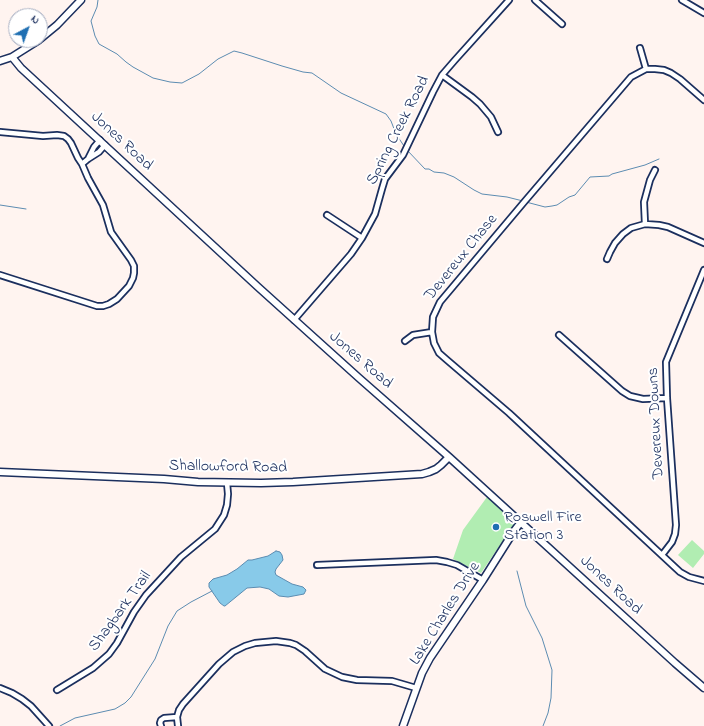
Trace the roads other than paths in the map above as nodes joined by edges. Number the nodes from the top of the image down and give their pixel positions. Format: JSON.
{"nodes":[{"id":1,"x":81,"y":0,"type":"edge"},
{"id":2,"x":509,"y":0,"type":"edge"},
{"id":3,"x":535,"y":0,"type":"edge"},
{"id":4,"x":682,"y":0,"type":"edge"},
{"id":5,"x":704,"y":13,"type":"edge"},
{"id":6,"x":562,"y":24,"type":"dead end"},
{"id":7,"x":48,"y":32,"type":"edge"},
{"id":8,"x":26,"y":48,"type":"edge"},
{"id":9,"x":640,"y":48,"type":"dead end"},
{"id":10,"x":12,"y":57,"type":"junction"},
{"id":11,"x":0,"y":61,"type":"edge"},
{"id":12,"x":646,"y":69,"type":"junction"},
{"id":13,"x":442,"y":75,"type":"junction"},
{"id":14,"x":704,"y":100,"type":"edge"},
{"id":15,"x":0,"y":132,"type":"edge"},
{"id":16,"x":498,"y":132,"type":"dead end"},
{"id":17,"x":102,"y":143,"type":"junction"},
{"id":18,"x":82,"y":164,"type":"junction"},
{"id":19,"x":655,"y":170,"type":"dead end"},
{"id":20,"x":327,"y":215,"type":"dead end"},
{"id":21,"x":644,"y":224,"type":"junction"},
{"id":22,"x":362,"y":238,"type":"junction"},
{"id":23,"x":704,"y":243,"type":"edge"},
{"id":24,"x":607,"y":259,"type":"dead end"},
{"id":25,"x":704,"y":270,"type":"edge"},
{"id":26,"x":0,"y":275,"type":"edge"},
{"id":27,"x":294,"y":320,"type":"junction"},
{"id":28,"x":432,"y":332,"type":"junction"},
{"id":29,"x":558,"y":335,"type":"dead end"},
{"id":30,"x":406,"y":341,"type":"dead end"},
{"id":31,"x":667,"y":398,"type":"junction"},
{"id":32,"x":449,"y":457,"type":"junction"},
{"id":33,"x":0,"y":472,"type":"edge"},
{"id":34,"x":227,"y":483,"type":"junction"},
{"id":35,"x":521,"y":522,"type":"junction"},
{"id":36,"x":662,"y":555,"type":"junction"},
{"id":37,"x":317,"y":565,"type":"dead end"},
{"id":38,"x":483,"y":580,"type":"junction"},
{"id":39,"x":704,"y":580,"type":"edge"},
{"id":40,"x":0,"y":688,"type":"edge"},
{"id":41,"x":416,"y":688,"type":"junction"},
{"id":42,"x":704,"y":688,"type":"edge"},
{"id":43,"x":57,"y":690,"type":"dead end"},
{"id":44,"x":177,"y":717,"type":"junction"},
{"id":45,"x":49,"y":726,"type":"edge"},
{"id":46,"x":161,"y":726,"type":"edge"},
{"id":47,"x":178,"y":726,"type":"edge"},
{"id":48,"x":403,"y":726,"type":"edge"}],
"edges":[{"from":1,"to":7,"type":"street"},
{"from":2,"to":13,"type":"street","name":"Spring Creek Road"},
{"from":3,"to":6,"type":"street"},
{"from":4,"to":5,"type":"street"},
{"from":8,"to":10,"type":"street"},
{"from":9,"to":12,"type":"street"},
{"from":10,"to":11,"type":"street"},
{"from":10,"to":17,"type":"street","name":"Jones Road"},
{"from":12,"to":14,"type":"street"},
{"from":12,"to":28,"type":"street","name":"Devereux Chase"},
{"from":13,"to":16,"type":"street"},
{"from":13,"to":22,"type":"street","name":"Spring Creek Road"},
{"from":15,"to":18,"type":"street"},
{"from":17,"to":18,"type":"street"},
{"from":17,"to":27,"type":"street","name":"Jones Road"},
{"from":18,"to":26,"type":"street"},
{"from":19,"to":21,"type":"street"},
{"from":20,"to":22,"type":"street"},
{"from":21,"to":23,"type":"street"},
{"from":21,"to":24,"type":"street"},
{"from":22,"to":27,"type":"street","name":"Spring Creek Road"},
{"from":25,"to":31,"type":"street","name":"Devereux Downs"},
{"from":27,"to":32,"type":"street","name":"Jones Road"},
{"from":28,"to":30,"type":"street"},
{"from":28,"to":36,"type":"street","name":"Devereux Chase"},
{"from":29,"to":31,"type":"street"},
{"from":31,"to":36,"type":"street","name":"Devereux Downs"},
{"from":32,"to":34,"type":"street","name":"Shallowford Road"},
{"from":32,"to":35,"type":"street","name":"Jones Road"},
{"from":33,"to":34,"type":"street","name":"Shallowford Road"},
{"from":34,"to":43,"type":"street","name":"Shagbark Trail"},
{"from":35,"to":38,"type":"street","name":"Lake Charles Drive"},
{"from":35,"to":42,"type":"street","name":"Jones Road"},
{"from":36,"to":39,"type":"street","name":"Devereux Chase"},
{"from":37,"to":38,"type":"street"},
{"from":38,"to":41,"type":"street","name":"Lake Charles Drive"},
{"from":40,"to":45,"type":"street"},
{"from":41,"to":44,"type":"street"},
{"from":41,"to":48,"type":"street","name":"Lake Charles Drive"},
{"from":44,"to":46,"type":"street"},
{"from":44,"to":47,"type":"street"}]}
